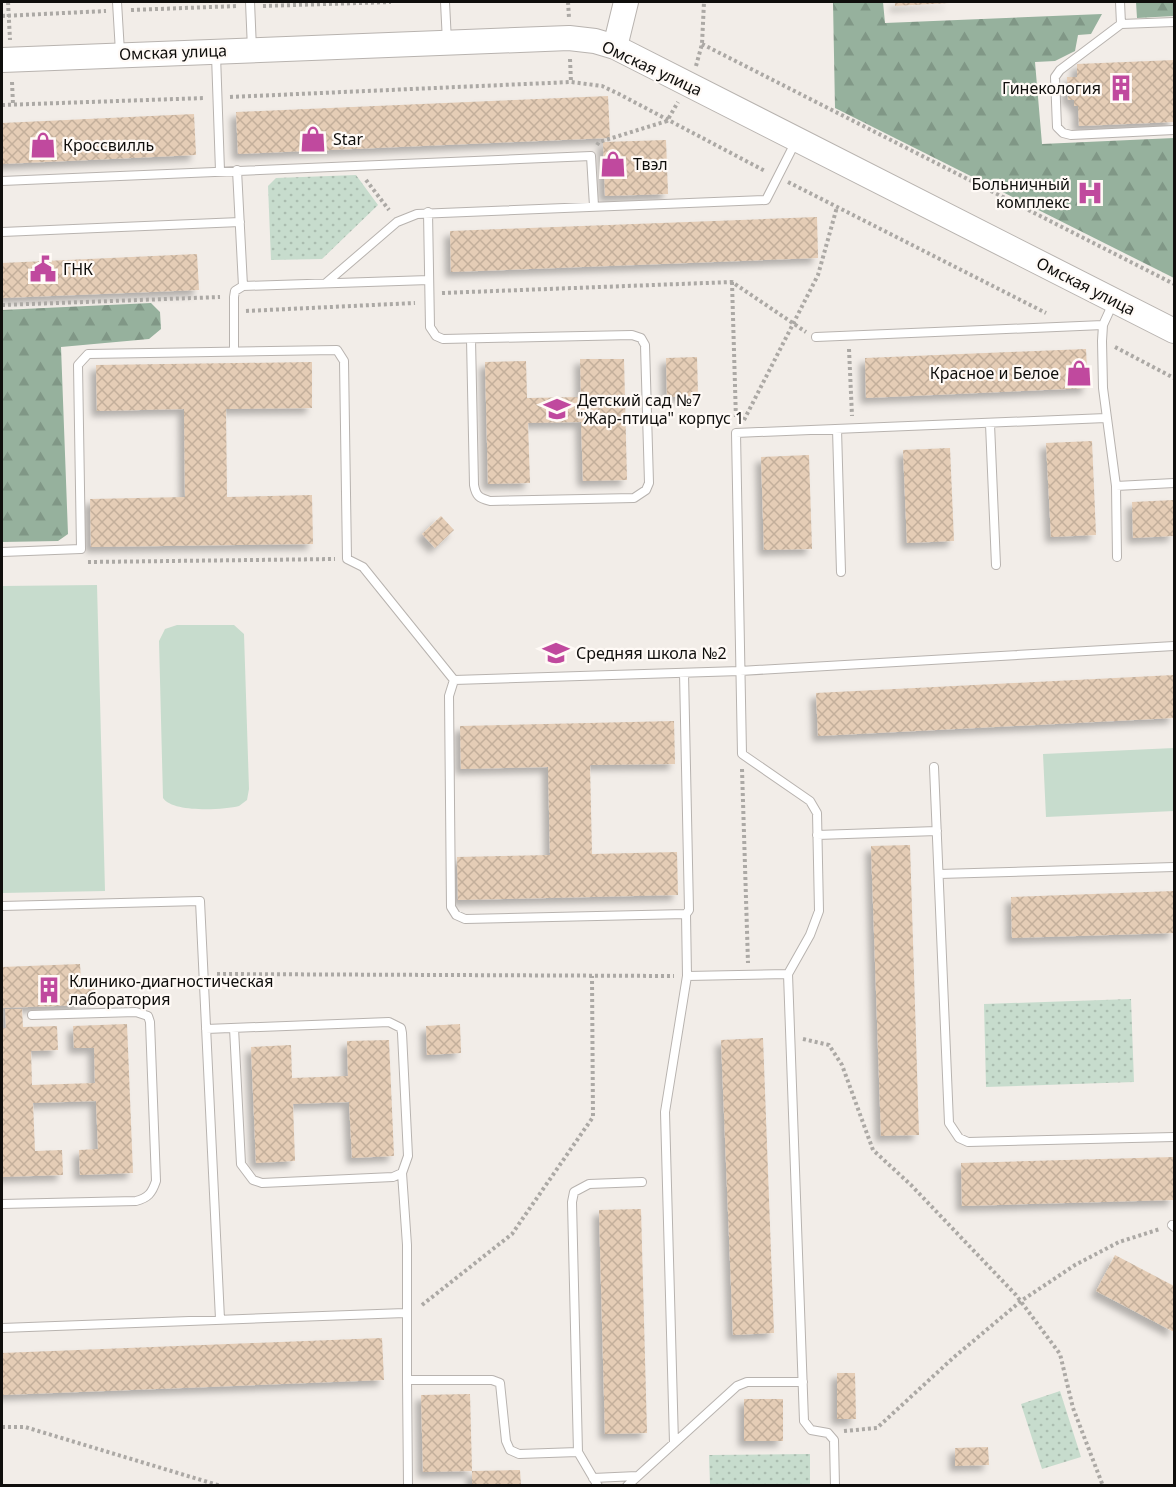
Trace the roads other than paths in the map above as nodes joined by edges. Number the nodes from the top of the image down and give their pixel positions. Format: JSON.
{"nodes":[{"id":1,"x":445,"y":2,"type":"edge"},
{"id":2,"x":626,"y":2,"type":"edge"},
{"id":3,"x":1120,"y":2,"type":"edge"},
{"id":4,"x":250,"y":4,"type":"edge"},
{"id":5,"x":117,"y":6,"type":"edge"},
{"id":6,"x":1174,"y":22,"type":"edge"},
{"id":7,"x":1121,"y":24,"type":"junction"},
{"id":8,"x":447,"y":43,"type":"junction"},
{"id":9,"x":615,"y":47,"type":"junction"},
{"id":10,"x":252,"y":49,"type":"junction"},
{"id":11,"x":216,"y":51,"type":"junction"},
{"id":12,"x":120,"y":54,"type":"junction"},
{"id":13,"x":8,"y":61,"type":"edge"},
{"id":14,"x":1174,"y":130,"type":"edge"},
{"id":15,"x":796,"y":140,"type":"junction"},
{"id":16,"x":237,"y":170,"type":"junction"},
{"id":17,"x":220,"y":171,"type":"junction"},
{"id":18,"x":2,"y":180,"type":"edge"},
{"id":19,"x":594,"y":206,"type":"junction"},
{"id":20,"x":428,"y":212,"type":"junction"},
{"id":21,"x":240,"y":222,"type":"junction"},
{"id":22,"x":2,"y":232,"type":"edge"},
{"id":23,"x":429,"y":280,"type":"junction"},
{"id":24,"x":326,"y":283,"type":"junction"},
{"id":25,"x":243,"y":286,"type":"junction"},
{"id":26,"x":1114,"y":301,"type":"junction"},
{"id":27,"x":1103,"y":325,"type":"junction"},
{"id":28,"x":1174,"y":331,"type":"edge"},
{"id":29,"x":816,"y":337,"type":"road end"},
{"id":30,"x":471,"y":339,"type":"junction"},
{"id":31,"x":234,"y":350,"type":"junction"},
{"id":32,"x":1106,"y":417,"type":"junction"},
{"id":33,"x":990,"y":424,"type":"junction"},
{"id":34,"x":837,"y":429,"type":"junction"},
{"id":35,"x":1174,"y":483,"type":"edge"},
{"id":36,"x":1116,"y":486,"type":"junction"},
{"id":37,"x":2,"y":552,"type":"edge"},
{"id":38,"x":1117,"y":558,"type":"dead end"},
{"id":39,"x":996,"y":565,"type":"dead end"},
{"id":40,"x":842,"y":572,"type":"dead end"},
{"id":41,"x":1174,"y":646,"type":"edge"},
{"id":42,"x":740,"y":671,"type":"junction"},
{"id":43,"x":684,"y":673,"type":"junction"},
{"id":44,"x":454,"y":680,"type":"junction"},
{"id":45,"x":934,"y":767,"type":"dead end"},
{"id":46,"x":937,"y":831,"type":"junction"},
{"id":47,"x":817,"y":835,"type":"junction"},
{"id":48,"x":1174,"y":867,"type":"edge"},
{"id":49,"x":939,"y":874,"type":"junction"},
{"id":50,"x":2,"y":906,"type":"edge"},
{"id":51,"x":686,"y":914,"type":"junction"},
{"id":52,"x":788,"y":974,"type":"junction"},
{"id":53,"x":687,"y":976,"type":"junction"},
{"id":54,"x":32,"y":1015,"type":"dead end"},
{"id":55,"x":234,"y":1028,"type":"junction"},
{"id":56,"x":206,"y":1029,"type":"junction"},
{"id":57,"x":1174,"y":1137,"type":"edge"},
{"id":58,"x":402,"y":1173,"type":"junction"},
{"id":59,"x":642,"y":1182,"type":"dead end"},
{"id":60,"x":2,"y":1204,"type":"edge"},
{"id":61,"x":405,"y":1313,"type":"junction"},
{"id":62,"x":220,"y":1319,"type":"junction"},
{"id":63,"x":2,"y":1328,"type":"edge"},
{"id":64,"x":407,"y":1380,"type":"junction"},
{"id":65,"x":803,"y":1382,"type":"junction"},
{"id":66,"x":674,"y":1443,"type":"junction"},
{"id":67,"x":578,"y":1452,"type":"junction"},
{"id":68,"x":637,"y":1476,"type":"junction"},
{"id":69,"x":596,"y":1481,"type":"edge"},
{"id":70,"x":408,"y":1485,"type":"edge"},
{"id":71,"x":627,"y":1485,"type":"edge"},
{"id":72,"x":835,"y":1485,"type":"edge"}],
"edges":[{"from":1,"to":8,"type":"lane"},
{"from":2,"to":9,"type":"main road"},
{"from":3,"to":7,"type":"lane"},
{"from":4,"to":10,"type":"lane"},
{"from":5,"to":12,"type":"lane"},
{"from":6,"to":7,"type":"lane"},
{"from":7,"to":14,"type":"lane"},
{"from":8,"to":9,"type":"main road","name":"Омская улица"},
{"from":8,"to":10,"type":"main road","name":"Омская улица"},
{"from":9,"to":15,"type":"main road","name":"Омская улица"},
{"from":10,"to":11,"type":"main road","name":"Омская улица"},
{"from":11,"to":12,"type":"main road","name":"Омская улица"},
{"from":11,"to":17,"type":"lane"},
{"from":12,"to":13,"type":"main road","name":"Омская улица"},
{"from":15,"to":19,"type":"lane"},
{"from":15,"to":26,"type":"main road","name":"Омская улица"},
{"from":16,"to":17,"type":"lane"},
{"from":16,"to":19,"type":"lane"},
{"from":16,"to":21,"type":"lane"},
{"from":17,"to":18,"type":"lane"},
{"from":19,"to":20,"type":"lane"},
{"from":20,"to":23,"type":"lane"},
{"from":20,"to":24,"type":"lane"},
{"from":21,"to":22,"type":"lane"},
{"from":21,"to":25,"type":"lane"},
{"from":23,"to":24,"type":"lane"},
{"from":23,"to":30,"type":"lane"},
{"from":24,"to":25,"type":"lane"},
{"from":25,"to":31,"type":"lane"},
{"from":26,"to":27,"type":"lane"},
{"from":26,"to":28,"type":"main road","name":"Омская улица"},
{"from":27,"to":29,"type":"lane"},
{"from":27,"to":32,"type":"lane"},
{"from":30,"to":30,"type":"lane"},
{"from":31,"to":37,"type":"lane"},
{"from":31,"to":44,"type":"lane"},
{"from":32,"to":33,"type":"lane"},
{"from":32,"to":36,"type":"lane"},
{"from":33,"to":34,"type":"lane"},
{"from":33,"to":39,"type":"lane"},
{"from":34,"to":40,"type":"lane"},
{"from":34,"to":42,"type":"lane"},
{"from":35,"to":36,"type":"lane"},
{"from":36,"to":38,"type":"lane"},
{"from":41,"to":42,"type":"lane"},
{"from":42,"to":43,"type":"lane"},
{"from":42,"to":47,"type":"lane"},
{"from":43,"to":44,"type":"lane"},
{"from":43,"to":51,"type":"lane"},
{"from":44,"to":51,"type":"lane"},
{"from":45,"to":46,"type":"lane"},
{"from":46,"to":47,"type":"lane"},
{"from":46,"to":49,"type":"lane"},
{"from":47,"to":52,"type":"lane"},
{"from":48,"to":49,"type":"lane"},
{"from":49,"to":57,"type":"lane"},
{"from":50,"to":56,"type":"lane"},
{"from":51,"to":53,"type":"lane"},
{"from":52,"to":53,"type":"lane"},
{"from":52,"to":65,"type":"lane"},
{"from":53,"to":66,"type":"lane"},
{"from":54,"to":60,"type":"lane"},
{"from":55,"to":56,"type":"lane"},
{"from":55,"to":58,"type":"lane"},
{"from":55,"to":58,"type":"lane"},
{"from":56,"to":62,"type":"lane"},
{"from":58,"to":61,"type":"lane"},
{"from":59,"to":67,"type":"lane"},
{"from":61,"to":62,"type":"lane"},
{"from":61,"to":64,"type":"lane"},
{"from":62,"to":63,"type":"lane"},
{"from":64,"to":67,"type":"lane"},
{"from":64,"to":70,"type":"lane"},
{"from":65,"to":66,"type":"lane"},
{"from":65,"to":72,"type":"lane"},
{"from":66,"to":68,"type":"lane"},
{"from":67,"to":69,"type":"lane"},
{"from":68,"to":69,"type":"lane"},
{"from":68,"to":71,"type":"lane"}]}
